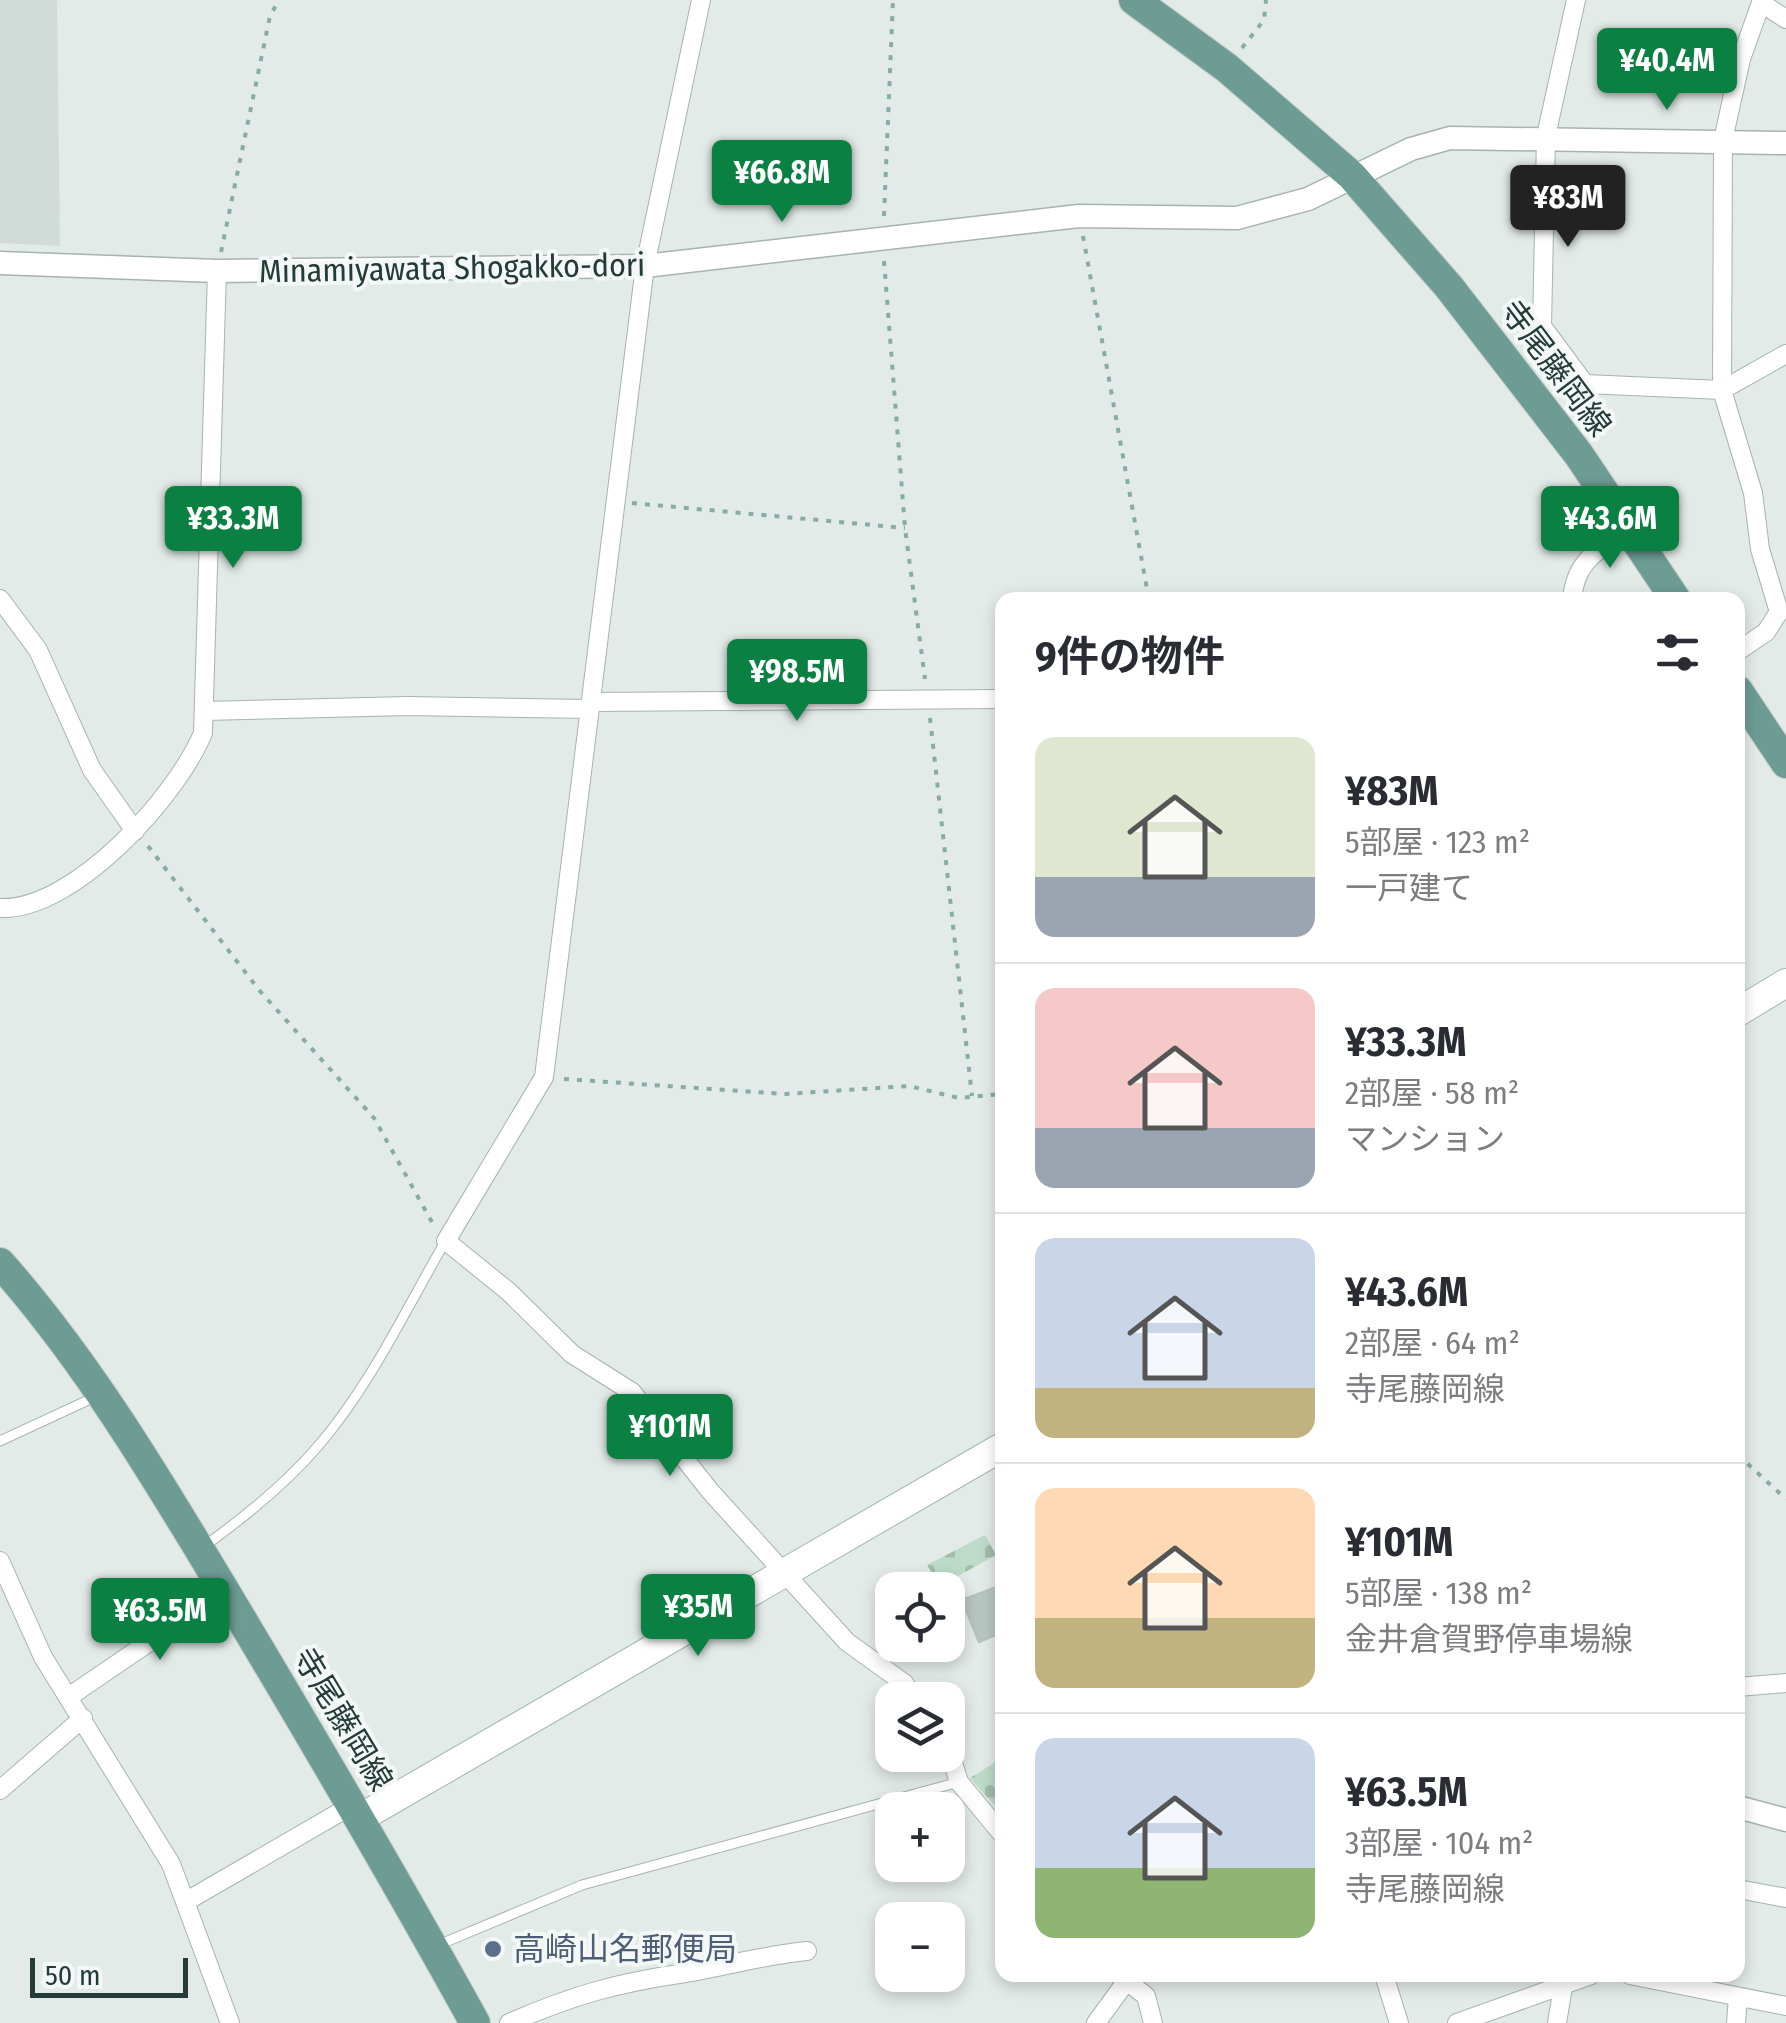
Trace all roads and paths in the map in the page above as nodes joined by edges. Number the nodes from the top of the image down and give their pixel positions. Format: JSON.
{"nodes":[{"id":1,"x":279,"y":0,"type":"edge"},
{"id":2,"x":702,"y":0,"type":"edge"},
{"id":3,"x":893,"y":0,"type":"edge"},
{"id":4,"x":1134,"y":0,"type":"edge"},
{"id":5,"x":1266,"y":0,"type":"edge"},
{"id":6,"x":1576,"y":0,"type":"edge"},
{"id":7,"x":1761,"y":2,"type":"edge"},
{"id":8,"x":1786,"y":19,"type":"edge"},
{"id":9,"x":1227,"y":68,"type":"junction"},
{"id":10,"x":1546,"y":136,"type":"junction"},
{"id":11,"x":1724,"y":140,"type":"junction"},
{"id":12,"x":1786,"y":143,"type":"edge"},
{"id":13,"x":1352,"y":176,"type":"junction"},
{"id":14,"x":1079,"y":216,"type":"junction"},
{"id":15,"x":883,"y":241,"type":"junction"},
{"id":16,"x":0,"y":263,"type":"edge"},
{"id":17,"x":646,"y":266,"type":"junction"},
{"id":18,"x":217,"y":271,"type":"junction"},
{"id":19,"x":1786,"y":354,"type":"edge"},
{"id":20,"x":1722,"y":390,"type":"junction"},
{"id":21,"x":617,"y":501,"type":"junction"},
{"id":22,"x":904,"y":528,"type":"junction"},
{"id":23,"x":1630,"y":532,"type":"junction"},
{"id":24,"x":1148,"y":592,"type":"edge"},
{"id":25,"x":1574,"y":592,"type":"edge"},
{"id":26,"x":1671,"y":592,"type":"edge"},
{"id":27,"x":0,"y":599,"type":"edge"},
{"id":28,"x":1745,"y":646,"type":"edge"},
{"id":29,"x":995,"y":699,"type":"edge"},
{"id":30,"x":928,"y":700,"type":"junction"},
{"id":31,"x":1745,"y":702,"type":"edge"},
{"id":32,"x":590,"y":705,"type":"junction"},
{"id":33,"x":205,"y":711,"type":"junction"},
{"id":34,"x":1786,"y":763,"type":"edge"},
{"id":35,"x":135,"y":831,"type":"junction"},
{"id":36,"x":0,"y":908,"type":"edge"},
{"id":37,"x":1786,"y":983,"type":"edge"},
{"id":38,"x":1745,"y":1008,"type":"edge"},
{"id":39,"x":544,"y":1078,"type":"junction"},
{"id":40,"x":995,"y":1094,"type":"edge"},
{"id":41,"x":972,"y":1096,"type":"junction"},
{"id":42,"x":446,"y":1241,"type":"junction"},
{"id":43,"x":0,"y":1263,"type":"edge"},
{"id":44,"x":99,"y":1395,"type":"junction"},
{"id":45,"x":0,"y":1441,"type":"edge"},
{"id":46,"x":995,"y":1450,"type":"edge"},
{"id":47,"x":1745,"y":1461,"type":"edge"},
{"id":48,"x":1786,"y":1498,"type":"edge"},
{"id":49,"x":201,"y":1549,"type":"junction"},
{"id":50,"x":0,"y":1561,"type":"edge"},
{"id":51,"x":788,"y":1574,"type":"junction"},
{"id":52,"x":224,"y":1591,"type":"junction"},
{"id":53,"x":903,"y":1682,"type":"edge"},
{"id":54,"x":1786,"y":1684,"type":"edge"},
{"id":55,"x":1745,"y":1687,"type":"edge"},
{"id":56,"x":70,"y":1696,"type":"junction"},
{"id":57,"x":83,"y":1718,"type":"junction"},
{"id":58,"x":955,"y":1772,"type":"edge"},
{"id":59,"x":958,"y":1782,"type":"junction"},
{"id":60,"x":0,"y":1790,"type":"edge"},
{"id":61,"x":1745,"y":1809,"type":"edge"},
{"id":62,"x":358,"y":1810,"type":"junction"},
{"id":63,"x":1786,"y":1820,"type":"edge"},
{"id":64,"x":995,"y":1826,"type":"edge"},
{"id":65,"x":1745,"y":1890,"type":"edge"},
{"id":66,"x":1786,"y":1898,"type":"edge"},
{"id":67,"x":185,"y":1902,"type":"junction"},
{"id":68,"x":433,"y":1947,"type":"junction"},
{"id":69,"x":806,"y":1951,"type":"dead end"},
{"id":70,"x":1122,"y":1982,"type":"edge"},
{"id":71,"x":1131,"y":1982,"type":"edge"},
{"id":72,"x":1386,"y":1982,"type":"edge"},
{"id":73,"x":1575,"y":1982,"type":"edge"},
{"id":74,"x":1684,"y":1982,"type":"edge"},
{"id":75,"x":1563,"y":1988,"type":"junction"},
{"id":76,"x":1738,"y":1997,"type":"junction"},
{"id":77,"x":1786,"y":2006,"type":"edge"},
{"id":78,"x":230,"y":2023,"type":"edge"},
{"id":79,"x":475,"y":2023,"type":"edge"},
{"id":80,"x":509,"y":2023,"type":"edge"},
{"id":81,"x":1096,"y":2023,"type":"edge"},
{"id":82,"x":1153,"y":2023,"type":"edge"},
{"id":83,"x":1398,"y":2023,"type":"edge"},
{"id":84,"x":1458,"y":2023,"type":"edge"},
{"id":85,"x":1557,"y":2023,"type":"edge"},
{"id":86,"x":1736,"y":2023,"type":"edge"}],
"edges":[{"from":1,"to":18,"type":"path"},
{"from":2,"to":17,"type":"street"},
{"from":3,"to":15,"type":"path"},
{"from":4,"to":9,"type":"main road","name":"寺尾藤岡線"},
{"from":5,"to":9,"type":"path"},
{"from":6,"to":10,"type":"street"},
{"from":7,"to":8,"type":"street"},
{"from":7,"to":11,"type":"street"},
{"from":9,"to":13,"type":"main road","name":"寺尾藤岡線"},
{"from":10,"to":11,"type":"street","name":"Minamiyawata Shogakko-dori"},
{"from":10,"to":13,"type":"street","name":"Minamiyawata Shogakko-dori"},
{"from":10,"to":20,"type":"street"},
{"from":11,"to":12,"type":"street","name":"Minamiyawata Shogakko-dori"},
{"from":11,"to":20,"type":"street"},
{"from":13,"to":14,"type":"street","name":"Minamiyawata Shogakko-dori"},
{"from":13,"to":23,"type":"main road","name":"寺尾藤岡線"},
{"from":14,"to":15,"type":"street","name":"Minamiyawata Shogakko-dori"},
{"from":14,"to":24,"type":"path"},
{"from":15,"to":17,"type":"street","name":"Minamiyawata Shogakko-dori"},
{"from":15,"to":22,"type":"path"},
{"from":16,"to":18,"type":"street","name":"Minamiyawata Shogakko-dori"},
{"from":17,"to":18,"type":"street","name":"Minamiyawata Shogakko-dori"},
{"from":17,"to":21,"type":"street"},
{"from":18,"to":33,"type":"street"},
{"from":19,"to":20,"type":"street"},
{"from":20,"to":28,"type":"street"},
{"from":21,"to":22,"type":"path"},
{"from":21,"to":32,"type":"street"},
{"from":22,"to":30,"type":"path"},
{"from":23,"to":25,"type":"street"},
{"from":23,"to":26,"type":"main road","name":"寺尾藤岡線"},
{"from":27,"to":35,"type":"street"},
{"from":29,"to":30,"type":"street"},
{"from":30,"to":32,"type":"street"},
{"from":30,"to":41,"type":"path"},
{"from":31,"to":34,"type":"main road"},
{"from":32,"to":33,"type":"street"},
{"from":32,"to":39,"type":"street"},
{"from":33,"to":35,"type":"street"},
{"from":35,"to":36,"type":"street"},
{"from":35,"to":42,"type":"path"},
{"from":37,"to":38,"type":"main road"},
{"from":39,"to":41,"type":"path"},
{"from":39,"to":42,"type":"street"},
{"from":40,"to":41,"type":"path"},
{"from":42,"to":49,"type":"lane"},
{"from":42,"to":51,"type":"street"},
{"from":43,"to":44,"type":"main road","name":"寺尾藤岡線"},
{"from":44,"to":45,"type":"lane"},
{"from":44,"to":49,"type":"main road","name":"寺尾藤岡線"},
{"from":46,"to":51,"type":"main road"},
{"from":47,"to":48,"type":"path"},
{"from":49,"to":52,"type":"main road","name":"寺尾藤岡線"},
{"from":50,"to":56,"type":"street"},
{"from":51,"to":53,"type":"street"},
{"from":51,"to":62,"type":"main road"},
{"from":52,"to":56,"type":"street"},
{"from":52,"to":62,"type":"main road","name":"寺尾藤岡線"},
{"from":54,"to":55,"type":"street"},
{"from":56,"to":57,"type":"street"},
{"from":57,"to":60,"type":"street"},
{"from":57,"to":67,"type":"street"},
{"from":58,"to":59,"type":"street"},
{"from":59,"to":64,"type":"street"},
{"from":59,"to":68,"type":"lane"},
{"from":61,"to":63,"type":"street"},
{"from":62,"to":67,"type":"street"},
{"from":62,"to":68,"type":"main road","name":"寺尾藤岡線"},
{"from":65,"to":66,"type":"street"},
{"from":67,"to":78,"type":"street"},
{"from":68,"to":79,"type":"main road","name":"寺尾藤岡線"},
{"from":69,"to":80,"type":"street"},
{"from":70,"to":81,"type":"street"},
{"from":71,"to":82,"type":"street"},
{"from":72,"to":83,"type":"street"},
{"from":73,"to":75,"type":"street"},
{"from":74,"to":76,"type":"street"},
{"from":75,"to":84,"type":"street"},
{"from":75,"to":85,"type":"street"},
{"from":76,"to":77,"type":"street"},
{"from":76,"to":86,"type":"street"}]}
